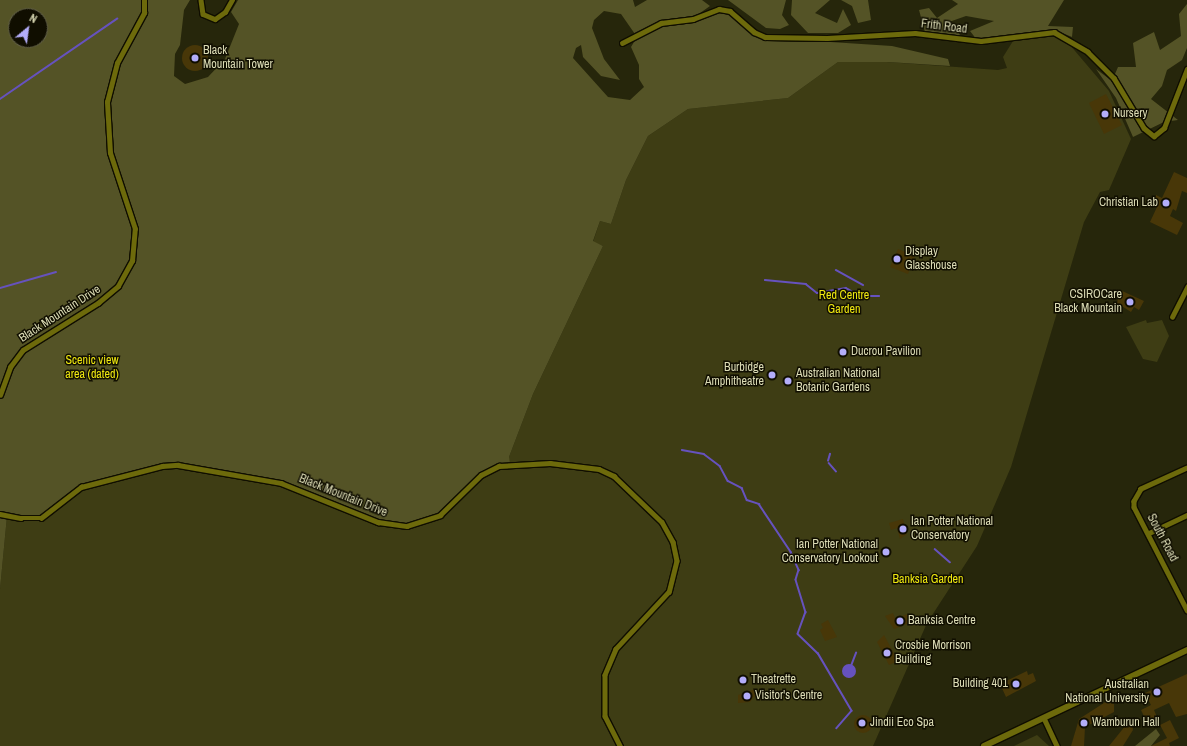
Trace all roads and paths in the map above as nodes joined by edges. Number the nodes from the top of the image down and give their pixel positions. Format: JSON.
{"nodes":[{"id":1,"x":144,"y":0,"type":"edge"},
{"id":2,"x":200,"y":0,"type":"edge"},
{"id":3,"x":232,"y":0,"type":"edge"},
{"id":4,"x":622,"y":43,"type":"dead end"},
{"id":5,"x":1187,"y":69,"type":"edge"},
{"id":6,"x":1187,"y":287,"type":"edge"},
{"id":7,"x":1172,"y":317,"type":"dead end"},
{"id":8,"x":0,"y":395,"type":"edge"},
{"id":9,"x":1187,"y":468,"type":"edge"},
{"id":10,"x":0,"y":514,"type":"edge"},
{"id":11,"x":1187,"y":515,"type":"edge"},
{"id":12,"x":1149,"y":533,"type":"junction"},
{"id":13,"x":1187,"y":610,"type":"edge"},
{"id":14,"x":1187,"y":650,"type":"edge"},
{"id":15,"x":1044,"y":718,"type":"junction"},
{"id":16,"x":620,"y":746,"type":"edge"},
{"id":17,"x":984,"y":746,"type":"edge"},
{"id":18,"x":1057,"y":746,"type":"edge"}],
"edges":[{"from":1,"to":8,"type":"street","name":"Black Mountain Drive"},
{"from":2,"to":3,"type":"street"},
{"from":4,"to":5,"type":"street","name":"Frith Road"},
{"from":6,"to":7,"type":"street"},
{"from":9,"to":12,"type":"street","name":"South Road"},
{"from":10,"to":16,"type":"street","name":"Black Mountain Drive"},
{"from":11,"to":12,"type":"street"},
{"from":12,"to":13,"type":"street","name":"South Road"},
{"from":14,"to":15,"type":"street"},
{"from":15,"to":17,"type":"street"},
{"from":15,"to":18,"type":"street"}]}
